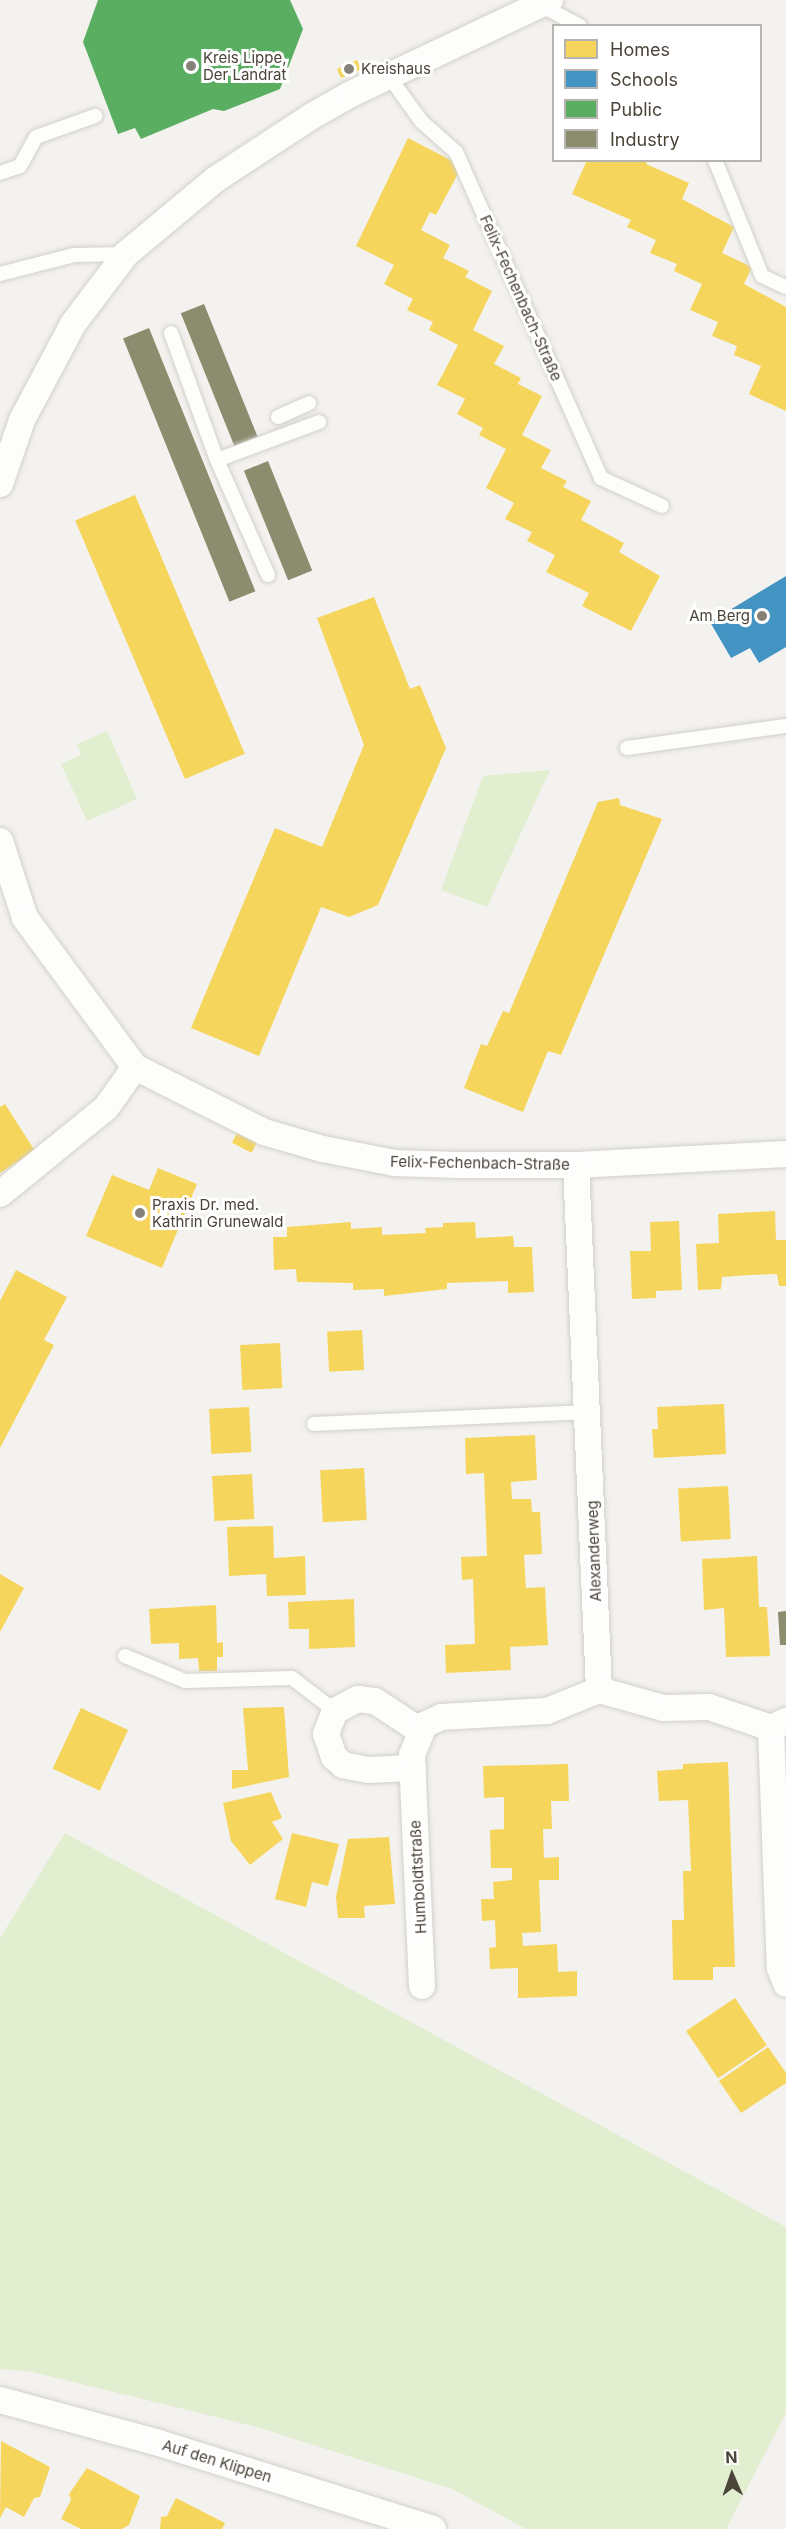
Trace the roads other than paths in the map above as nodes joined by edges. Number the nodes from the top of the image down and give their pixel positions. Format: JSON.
{"nodes":[{"id":1,"x":545,"y":2,"type":"edge"},
{"id":2,"x":577,"y":24,"type":"edge"},
{"id":3,"x":388,"y":75,"type":"junction"},
{"id":4,"x":95,"y":116,"type":"dead end"},
{"id":5,"x":716,"y":162,"type":"edge"},
{"id":6,"x":0,"y":173,"type":"edge"},
{"id":7,"x":126,"y":254,"type":"junction"},
{"id":8,"x":0,"y":274,"type":"edge"},
{"id":9,"x":786,"y":287,"type":"edge"},
{"id":10,"x":171,"y":333,"type":"dead end"},
{"id":11,"x":309,"y":404,"type":"dead end"},
{"id":12,"x":278,"y":417,"type":"dead end"},
{"id":13,"x":318,"y":422,"type":"dead end"},
{"id":14,"x":218,"y":460,"type":"junction"},
{"id":15,"x":0,"y":484,"type":"edge"},
{"id":16,"x":662,"y":506,"type":"dead end"},
{"id":17,"x":268,"y":575,"type":"dead end"},
{"id":18,"x":786,"y":726,"type":"edge"},
{"id":19,"x":627,"y":748,"type":"dead end"},
{"id":20,"x":0,"y":841,"type":"edge"},
{"id":21,"x":135,"y":1067,"type":"junction"},
{"id":22,"x":786,"y":1154,"type":"edge"},
{"id":23,"x":576,"y":1165,"type":"junction"},
{"id":24,"x":0,"y":1194,"type":"edge"},
{"id":25,"x":588,"y":1412,"type":"junction"},
{"id":26,"x":314,"y":1424,"type":"dead end"},
{"id":27,"x":125,"y":1656,"type":"dead end"},
{"id":28,"x":599,"y":1690,"type":"junction"},
{"id":29,"x":335,"y":1711,"type":"junction"},
{"id":30,"x":779,"y":1724,"type":"edge"},
{"id":31,"x":419,"y":1730,"type":"junction"},
{"id":32,"x":412,"y":1768,"type":"junction"},
{"id":33,"x":786,"y":1984,"type":"edge"},
{"id":34,"x":422,"y":1986,"type":"dead end"},
{"id":35,"x":0,"y":2400,"type":"edge"},
{"id":36,"x":392,"y":2522,"type":"edge"},
{"id":37,"x":433,"y":2529,"type":"edge"}],
"edges":[{"from":1,"to":2,"type":"lane"},
{"from":1,"to":3,"type":"street"},
{"from":3,"to":7,"type":"street"},
{"from":3,"to":16,"type":"lane","name":"Felix-Fechenbach-Straße"},
{"from":4,"to":6,"type":"lane"},
{"from":5,"to":9,"type":"lane"},
{"from":7,"to":8,"type":"lane"},
{"from":7,"to":15,"type":"street"},
{"from":10,"to":14,"type":"lane"},
{"from":11,"to":12,"type":"lane"},
{"from":13,"to":14,"type":"lane"},
{"from":14,"to":17,"type":"lane"},
{"from":18,"to":19,"type":"lane"},
{"from":20,"to":21,"type":"street","name":"Felix-Fechenbach-Straße"},
{"from":21,"to":23,"type":"street","name":"Felix-Fechenbach-Straße"},
{"from":21,"to":24,"type":"street"},
{"from":22,"to":23,"type":"street","name":"Felix-Fechenbach-Straße"},
{"from":23,"to":25,"type":"street","name":"Alexanderweg"},
{"from":25,"to":26,"type":"lane"},
{"from":25,"to":28,"type":"street","name":"Alexanderweg"},
{"from":27,"to":29,"type":"lane"},
{"from":28,"to":30,"type":"street"},
{"from":28,"to":31,"type":"street"},
{"from":29,"to":31,"type":"street"},
{"from":29,"to":32,"type":"street"},
{"from":30,"to":33,"type":"street"},
{"from":31,"to":32,"type":"street","name":"Humboldtstraße"},
{"from":32,"to":34,"type":"street","name":"Humboldtstraße"},
{"from":35,"to":36,"type":"street","name":"Auf den Klippen"},
{"from":36,"to":37,"type":"street","name":"Auf den Klippen"}]}
